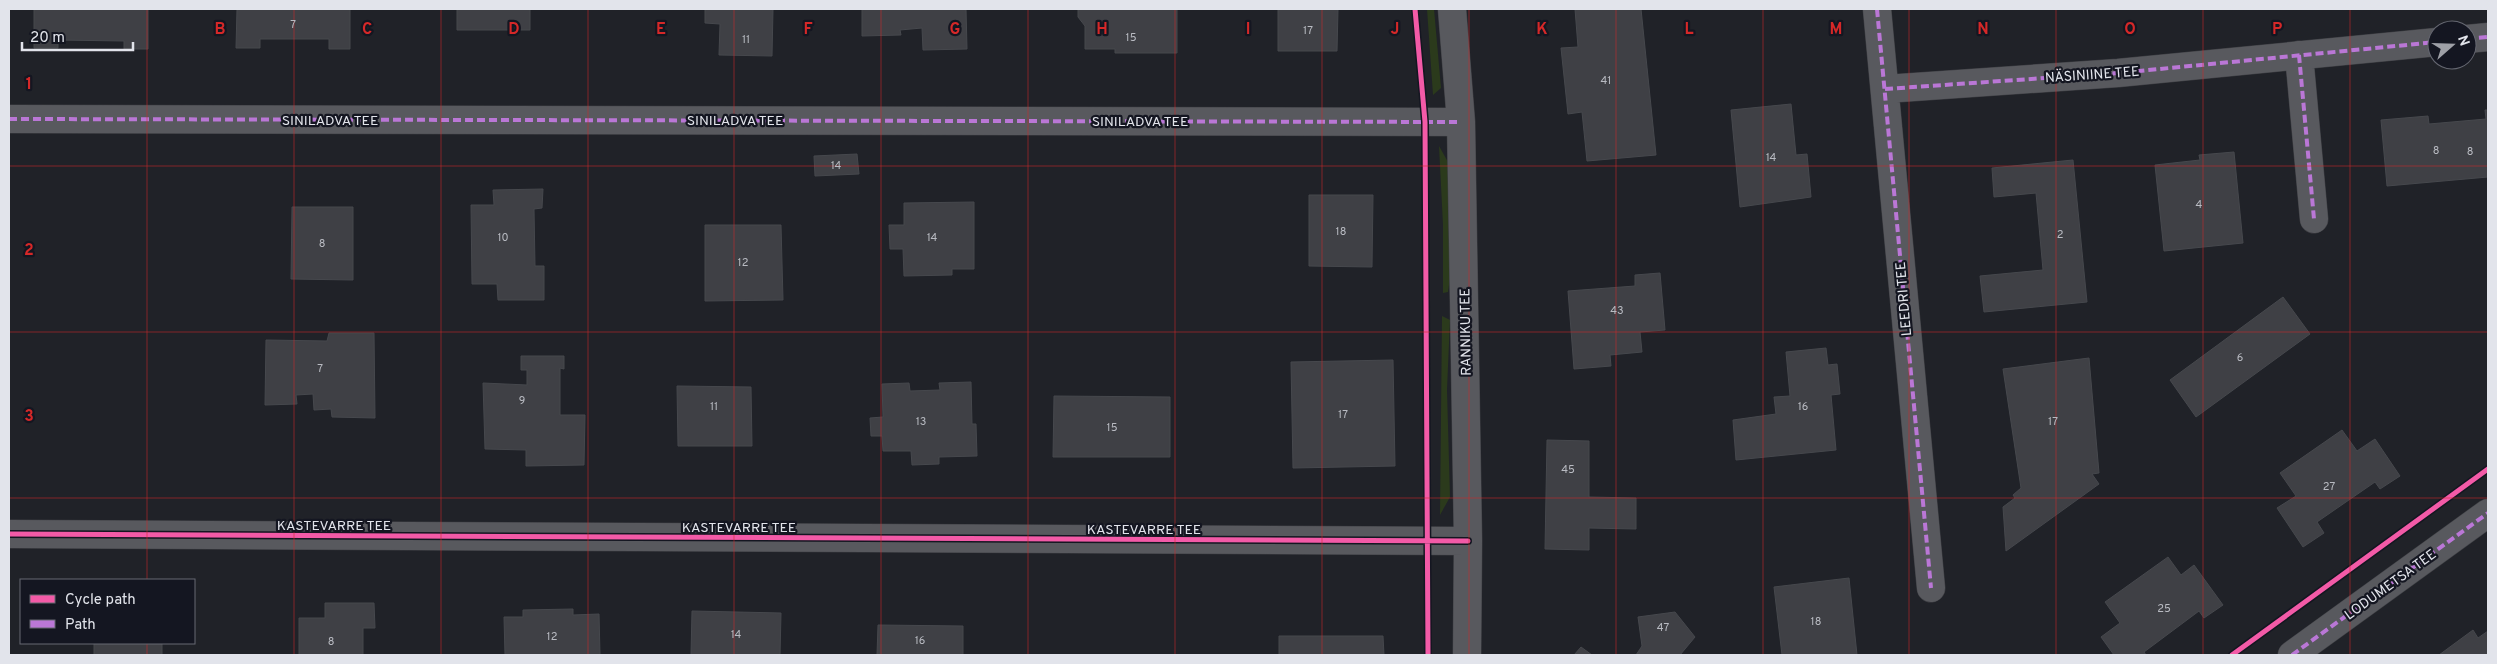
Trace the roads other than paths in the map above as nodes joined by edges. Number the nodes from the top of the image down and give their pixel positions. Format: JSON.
{"nodes":[{"id":1,"x":1452,"y":9,"type":"edge"},
{"id":2,"x":1877,"y":9,"type":"edge"},
{"id":3,"x":2427,"y":43,"type":"edge"},
{"id":4,"x":2299,"y":55,"type":"junction"},
{"id":5,"x":1885,"y":89,"type":"junction"},
{"id":6,"x":9,"y":119,"type":"edge"},
{"id":7,"x":1461,"y":122,"type":"junction"},
{"id":8,"x":2314,"y":219,"type":"dead end"},
{"id":9,"x":2488,"y":513,"type":"edge"},
{"id":10,"x":9,"y":534,"type":"edge"},
{"id":11,"x":1468,"y":541,"type":"junction"},
{"id":12,"x":1931,"y":588,"type":"dead end"},
{"id":13,"x":1467,"y":655,"type":"edge"},
{"id":14,"x":2292,"y":655,"type":"edge"}],
"edges":[{"from":1,"to":7,"type":"street","name":"RANNIKU TEE"},
{"from":2,"to":5,"type":"street","name":"LEEDRI TEE"},
{"from":3,"to":4,"type":"street","name":"NÄSINIINE TEE"},
{"from":4,"to":5,"type":"street","name":"NÄSINIINE TEE"},
{"from":4,"to":8,"type":"street"},
{"from":5,"to":12,"type":"street","name":"LEEDRI TEE"},
{"from":6,"to":7,"type":"street","name":"SINILADVA TEE"},
{"from":7,"to":11,"type":"street","name":"RANNIKU TEE"},
{"from":9,"to":14,"type":"street","name":"LODUMETSA TEE"},
{"from":10,"to":11,"type":"street","name":"KASTEVARRE TEE"},
{"from":11,"to":13,"type":"street","name":"RANNIKU TEE"}]}
